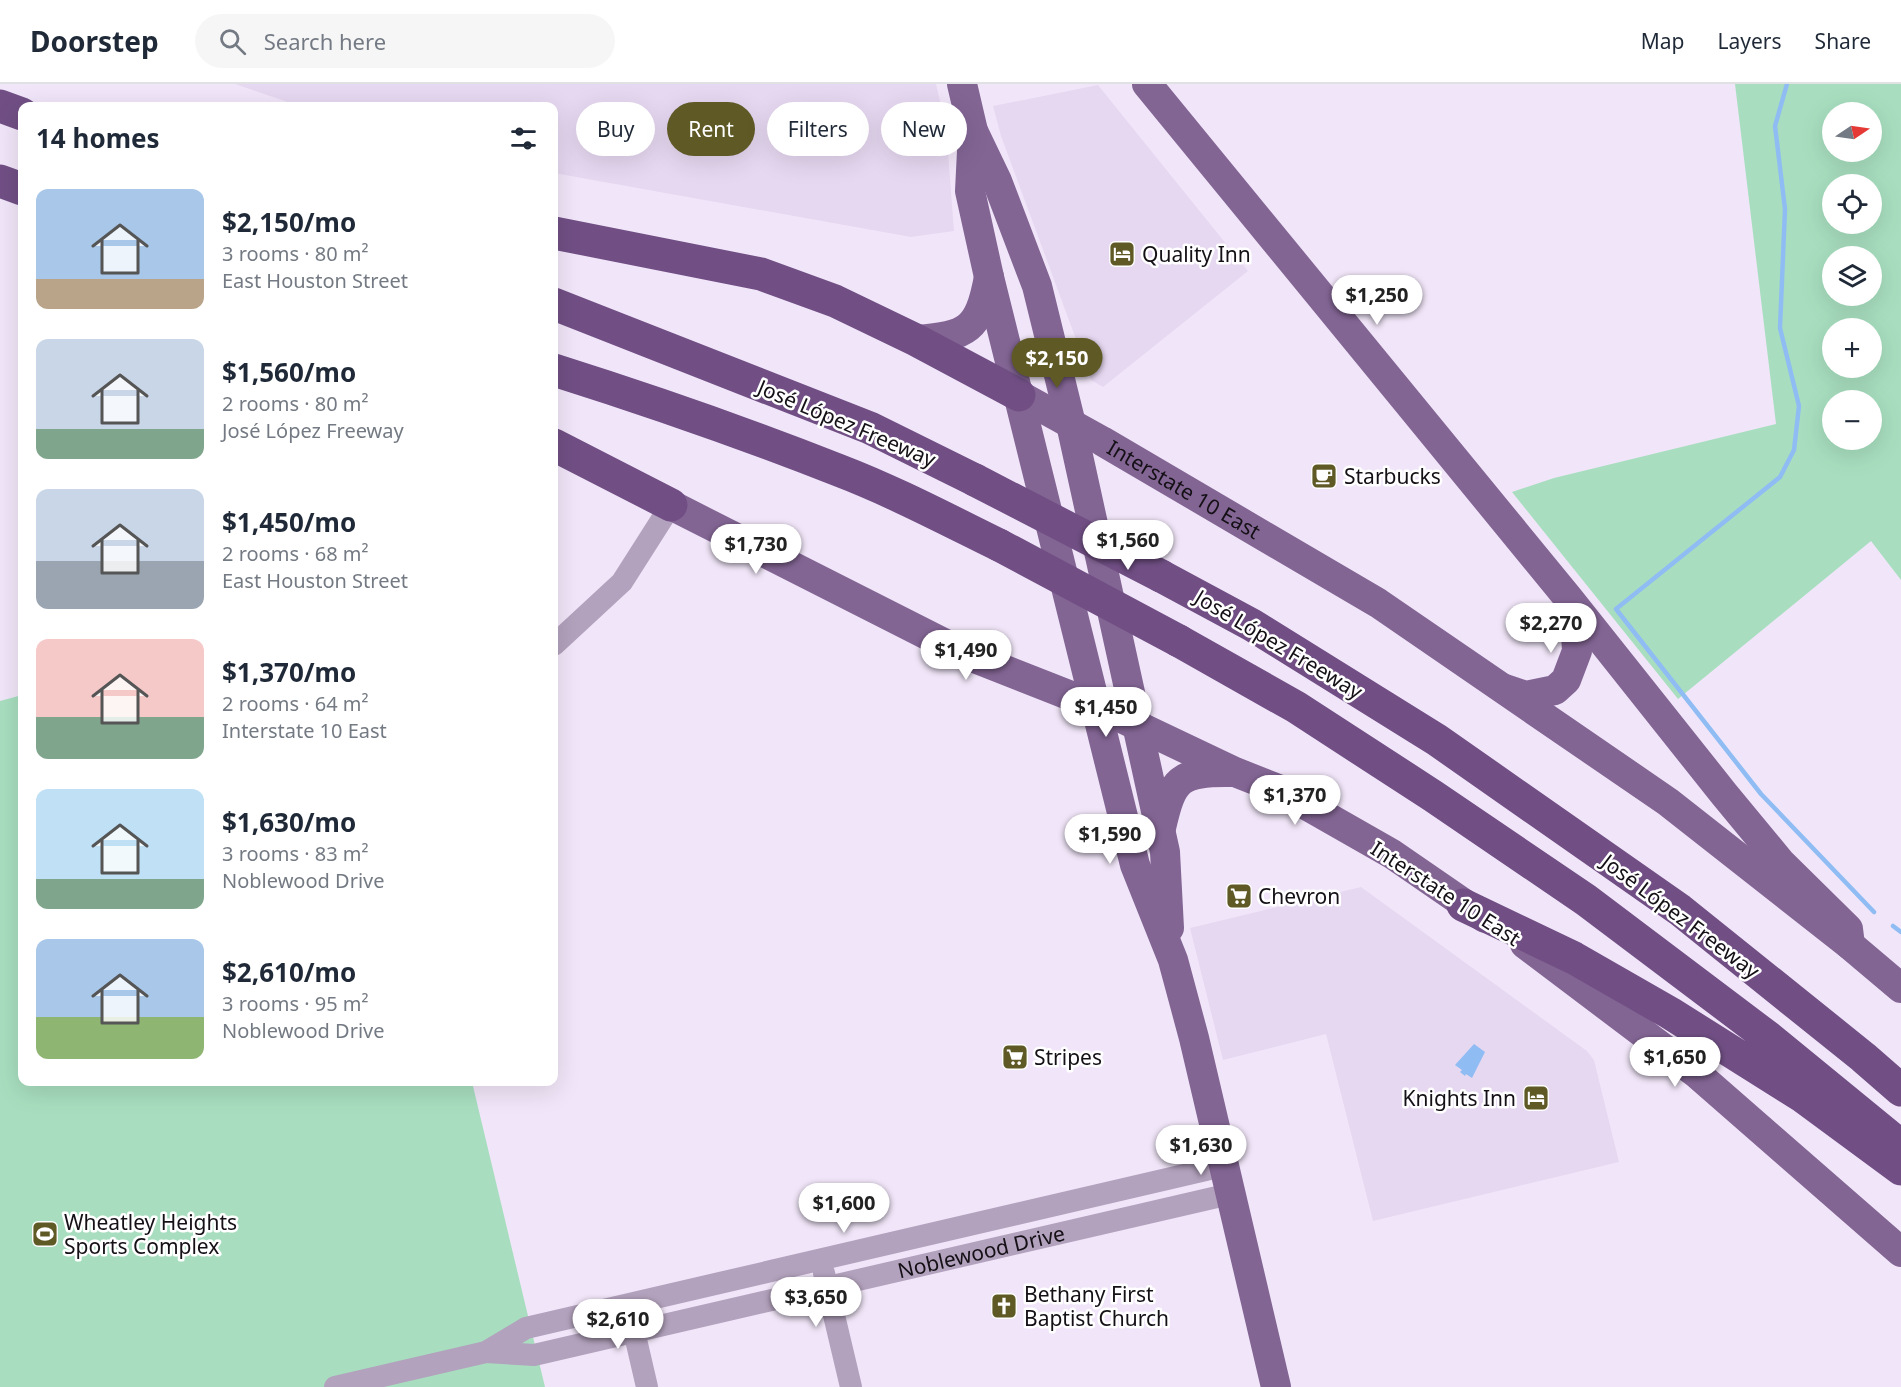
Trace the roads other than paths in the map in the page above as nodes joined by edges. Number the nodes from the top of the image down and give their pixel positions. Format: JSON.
{"nodes":[{"id":1,"x":962,"y":84,"type":"edge"},
{"id":2,"x":1147,"y":84,"type":"edge"},
{"id":3,"x":0,"y":106,"type":"edge"},
{"id":4,"x":18,"y":113,"type":"edge"},
{"id":5,"x":973,"y":131,"type":"junction"},
{"id":6,"x":0,"y":181,"type":"edge"},
{"id":7,"x":18,"y":188,"type":"edge"},
{"id":8,"x":558,"y":234,"type":"edge"},
{"id":9,"x":989,"y":277,"type":"junction"},
{"id":10,"x":558,"y":306,"type":"edge"},
{"id":11,"x":916,"y":340,"type":"junction"},
{"id":12,"x":558,"y":371,"type":"edge"},
{"id":13,"x":1019,"y":395,"type":"junction"},
{"id":14,"x":1071,"y":424,"type":"junction"},
{"id":15,"x":558,"y":447,"type":"edge"},
{"id":16,"x":671,"y":505,"type":"junction"},
{"id":17,"x":1569,"y":599,"type":"junction"},
{"id":18,"x":558,"y":641,"type":"edge"},
{"id":19,"x":1503,"y":688,"type":"junction"},
{"id":20,"x":1094,"y":705,"type":"junction"},
{"id":21,"x":1139,"y":727,"type":"junction"},
{"id":22,"x":1236,"y":772,"type":"junction"},
{"id":23,"x":1160,"y":831,"type":"junction"},
{"id":24,"x":1463,"y":905,"type":"junction"},
{"id":25,"x":1850,"y":945,"type":"junction"},
{"id":26,"x":1170,"y":952,"type":"junction"},
{"id":27,"x":1901,"y":988,"type":"edge"},
{"id":28,"x":1901,"y":1090,"type":"edge"},
{"id":29,"x":1901,"y":1146,"type":"edge"},
{"id":30,"x":1901,"y":1169,"type":"edge"},
{"id":31,"x":1226,"y":1180,"type":"junction"},
{"id":32,"x":1901,"y":1252,"type":"edge"},
{"id":33,"x":821,"y":1260,"type":"junction"},
{"id":34,"x":827,"y":1286,"type":"junction"},
{"id":35,"x":628,"y":1305,"type":"junction"},
{"id":36,"x":634,"y":1332,"type":"junction"},
{"id":37,"x":486,"y":1352,"type":"junction"},
{"id":38,"x":335,"y":1387,"type":"edge"},
{"id":39,"x":647,"y":1387,"type":"edge"},
{"id":40,"x":851,"y":1387,"type":"edge"},
{"id":41,"x":1276,"y":1387,"type":"edge"}],
"edges":[{"from":1,"to":5,"type":"main road"},
{"from":2,"to":17,"type":"main road"},
{"from":3,"to":4,"type":"highway"},
{"from":5,"to":9,"type":"main road"},
{"from":5,"to":14,"type":"main road"},
{"from":6,"to":7,"type":"highway"},
{"from":8,"to":11,"type":"highway"},
{"from":9,"to":11,"type":"main road"},
{"from":9,"to":13,"type":"main road"},
{"from":10,"to":28,"type":"highway","name":"José López Freeway","bridge":true},
{"from":11,"to":13,"type":"highway"},
{"from":12,"to":29,"type":"highway","bridge":true},
{"from":13,"to":14,"type":"main road","name":"Interstate 10 East"},
{"from":13,"to":20,"type":"main road"},
{"from":14,"to":19,"type":"main road","name":"Interstate 10 East"},
{"from":14,"to":21,"type":"main road"},
{"from":15,"to":16,"type":"highway"},
{"from":16,"to":18,"type":"street"},
{"from":16,"to":20,"type":"main road","name":"Interstate 10 East"},
{"from":17,"to":19,"type":"main road"},
{"from":17,"to":25,"type":"main road"},
{"from":19,"to":25,"type":"main road","name":"Interstate 10 East"},
{"from":20,"to":21,"type":"main road","name":"Interstate 10 East"},
{"from":20,"to":26,"type":"main road"},
{"from":21,"to":22,"type":"main road","name":"Interstate 10 East"},
{"from":21,"to":23,"type":"main road"},
{"from":22,"to":23,"type":"main road"},
{"from":22,"to":24,"type":"main road","name":"Interstate 10 East"},
{"from":23,"to":26,"type":"main road"},
{"from":24,"to":30,"type":"highway"},
{"from":24,"to":32,"type":"main road","name":"Interstate 10 East"},
{"from":25,"to":27,"type":"main road","name":"Interstate 10 East"},
{"from":26,"to":31,"type":"main road"},
{"from":31,"to":33,"type":"street","name":"Noblewood Drive"},
{"from":31,"to":34,"type":"street","name":"Noblewood Drive"},
{"from":31,"to":41,"type":"main road"},
{"from":33,"to":34,"type":"street"},
{"from":33,"to":35,"type":"street","name":"Noblewood Drive"},
{"from":34,"to":36,"type":"street","name":"Noblewood Drive"},
{"from":34,"to":40,"type":"street"},
{"from":35,"to":36,"type":"street"},
{"from":35,"to":37,"type":"street","name":"Noblewood Drive"},
{"from":36,"to":37,"type":"street","name":"Noblewood Drive"},
{"from":36,"to":39,"type":"street"},
{"from":37,"to":38,"type":"street","name":"Noblewood Drive"}]}
